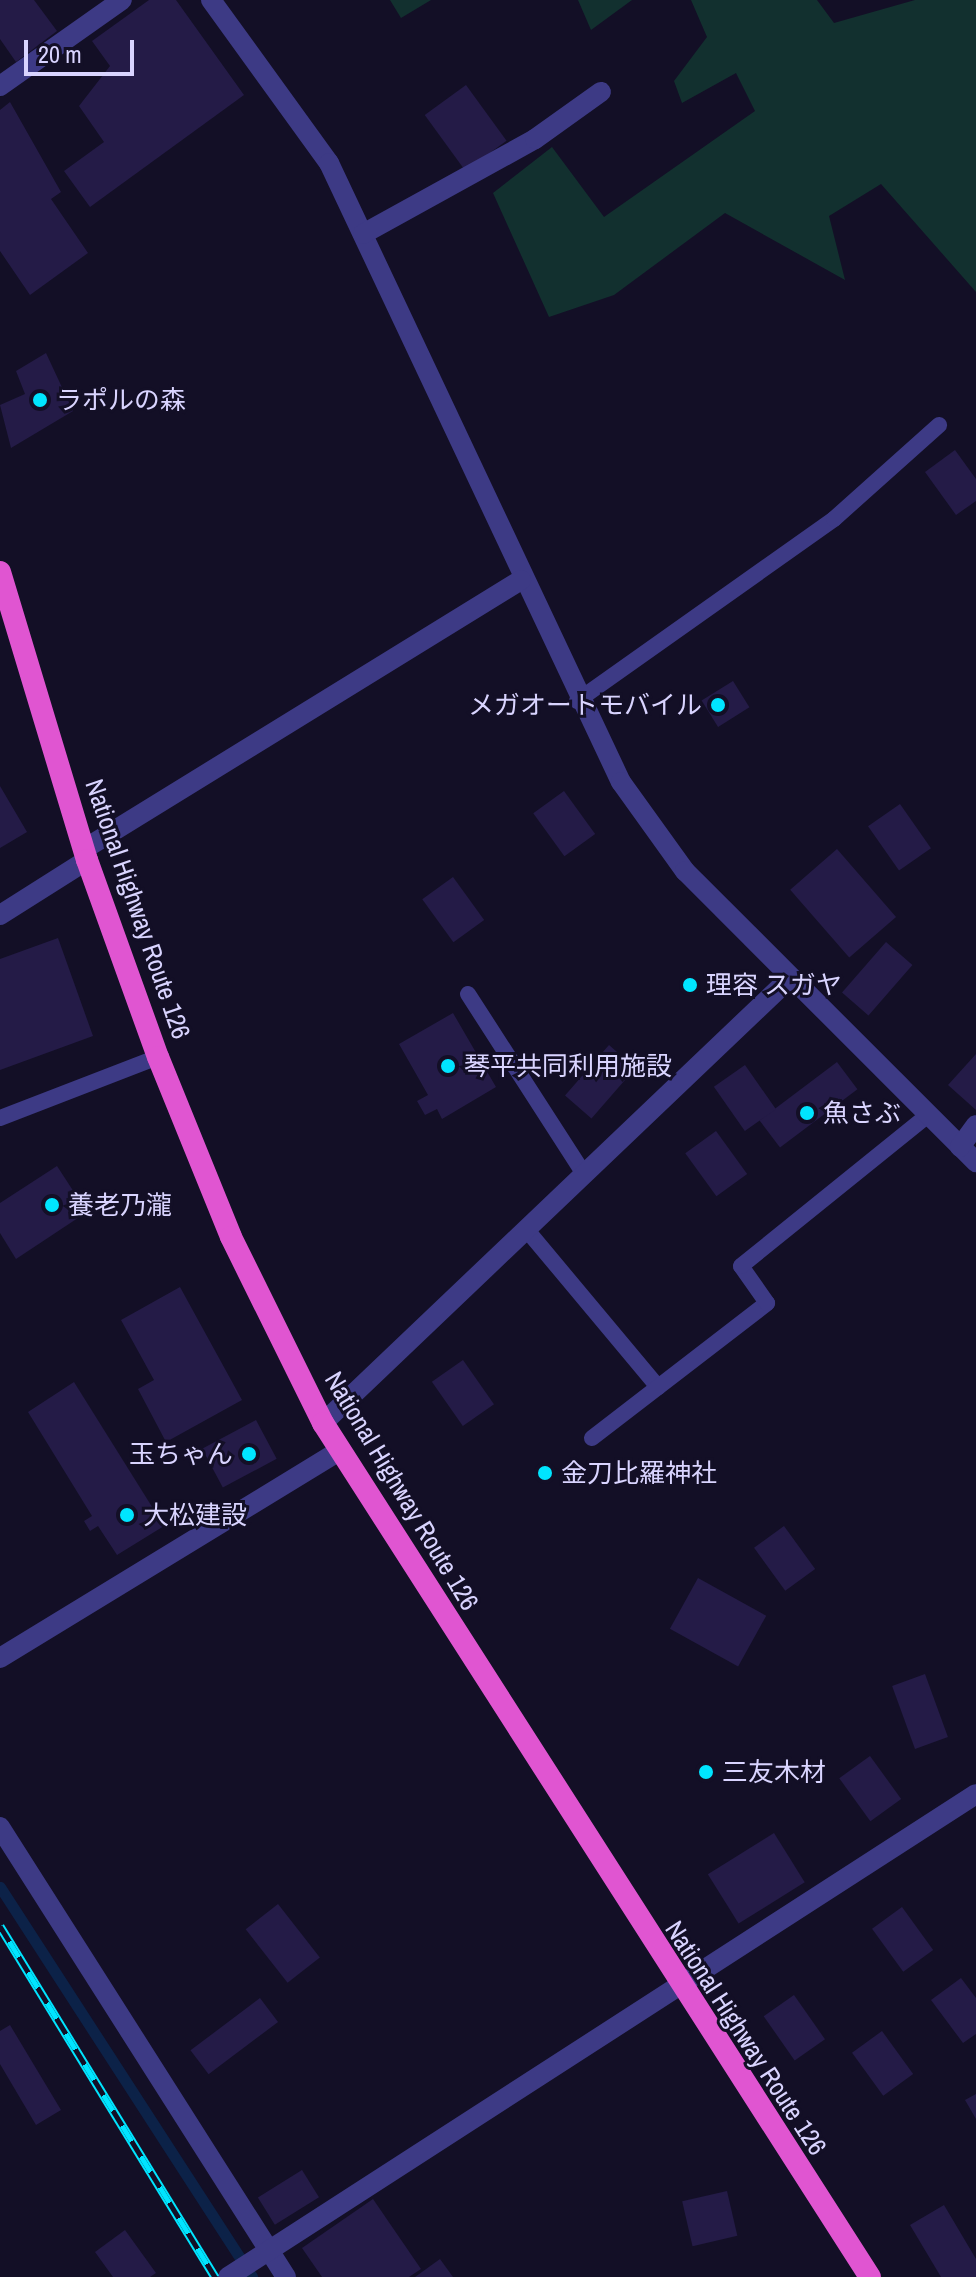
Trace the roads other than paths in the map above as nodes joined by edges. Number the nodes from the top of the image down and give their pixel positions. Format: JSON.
{"nodes":[{"id":1,"x":122,"y":0,"type":"edge"},
{"id":2,"x":211,"y":0,"type":"edge"},
{"id":3,"x":0,"y":86,"type":"edge"},
{"id":4,"x":601,"y":92,"type":"dead end"},
{"id":5,"x":363,"y":234,"type":"junction"},
{"id":6,"x":939,"y":425,"type":"dead end"},
{"id":7,"x":0,"y":572,"type":"edge"},
{"id":8,"x":521,"y":580,"type":"junction"},
{"id":9,"x":577,"y":701,"type":"junction"},
{"id":10,"x":87,"y":854,"type":"junction"},
{"id":11,"x":0,"y":915,"type":"edge"},
{"id":12,"x":789,"y":979,"type":"junction"},
{"id":13,"x":468,"y":994,"type":"dead end"},
{"id":14,"x":158,"y":1057,"type":"junction"},
{"id":15,"x":928,"y":1115,"type":"junction"},
{"id":16,"x":0,"y":1118,"type":"edge"},
{"id":17,"x":976,"y":1125,"type":"edge"},
{"id":18,"x":960,"y":1147,"type":"junction"},
{"id":19,"x":976,"y":1162,"type":"edge"},
{"id":20,"x":584,"y":1174,"type":"junction"},
{"id":21,"x":526,"y":1229,"type":"junction"},
{"id":22,"x":658,"y":1387,"type":"junction"},
{"id":23,"x":323,"y":1423,"type":"junction"},
{"id":24,"x":592,"y":1438,"type":"dead end"},
{"id":25,"x":339,"y":1451,"type":"junction"},
{"id":26,"x":0,"y":1658,"type":"edge"},
{"id":27,"x":976,"y":1794,"type":"edge"},
{"id":28,"x":0,"y":1827,"type":"edge"},
{"id":29,"x":675,"y":1983,"type":"junction"},
{"id":30,"x":268,"y":2250,"type":"junction"},
{"id":31,"x":228,"y":2277,"type":"edge"},
{"id":32,"x":286,"y":2277,"type":"edge"},
{"id":33,"x":870,"y":2277,"type":"edge"}],
"edges":[{"from":1,"to":3,"type":"street"},
{"from":2,"to":5,"type":"street"},
{"from":4,"to":5,"type":"street"},
{"from":5,"to":8,"type":"street"},
{"from":6,"to":9,"type":"lane"},
{"from":7,"to":10,"type":"highway","name":"National Highway Route 126"},
{"from":8,"to":9,"type":"street"},
{"from":8,"to":10,"type":"street"},
{"from":9,"to":12,"type":"street"},
{"from":10,"to":11,"type":"street"},
{"from":10,"to":14,"type":"highway","name":"National Highway Route 126"},
{"from":12,"to":15,"type":"street"},
{"from":12,"to":20,"type":"street"},
{"from":13,"to":20,"type":"lane"},
{"from":14,"to":16,"type":"lane"},
{"from":14,"to":23,"type":"highway","name":"National Highway Route 126"},
{"from":15,"to":18,"type":"street"},
{"from":15,"to":22,"type":"lane"},
{"from":17,"to":18,"type":"street"},
{"from":18,"to":19,"type":"street"},
{"from":20,"to":21,"type":"street"},
{"from":21,"to":22,"type":"lane"},
{"from":21,"to":23,"type":"street"},
{"from":22,"to":24,"type":"lane"},
{"from":23,"to":25,"type":"highway","name":"National Highway Route 126"},
{"from":25,"to":26,"type":"street"},
{"from":25,"to":29,"type":"highway","name":"National Highway Route 126"},
{"from":27,"to":29,"type":"street"},
{"from":28,"to":30,"type":"street"},
{"from":29,"to":30,"type":"street"},
{"from":29,"to":33,"type":"highway","name":"National Highway Route 126"},
{"from":30,"to":31,"type":"street"},
{"from":30,"to":32,"type":"street"}]}
